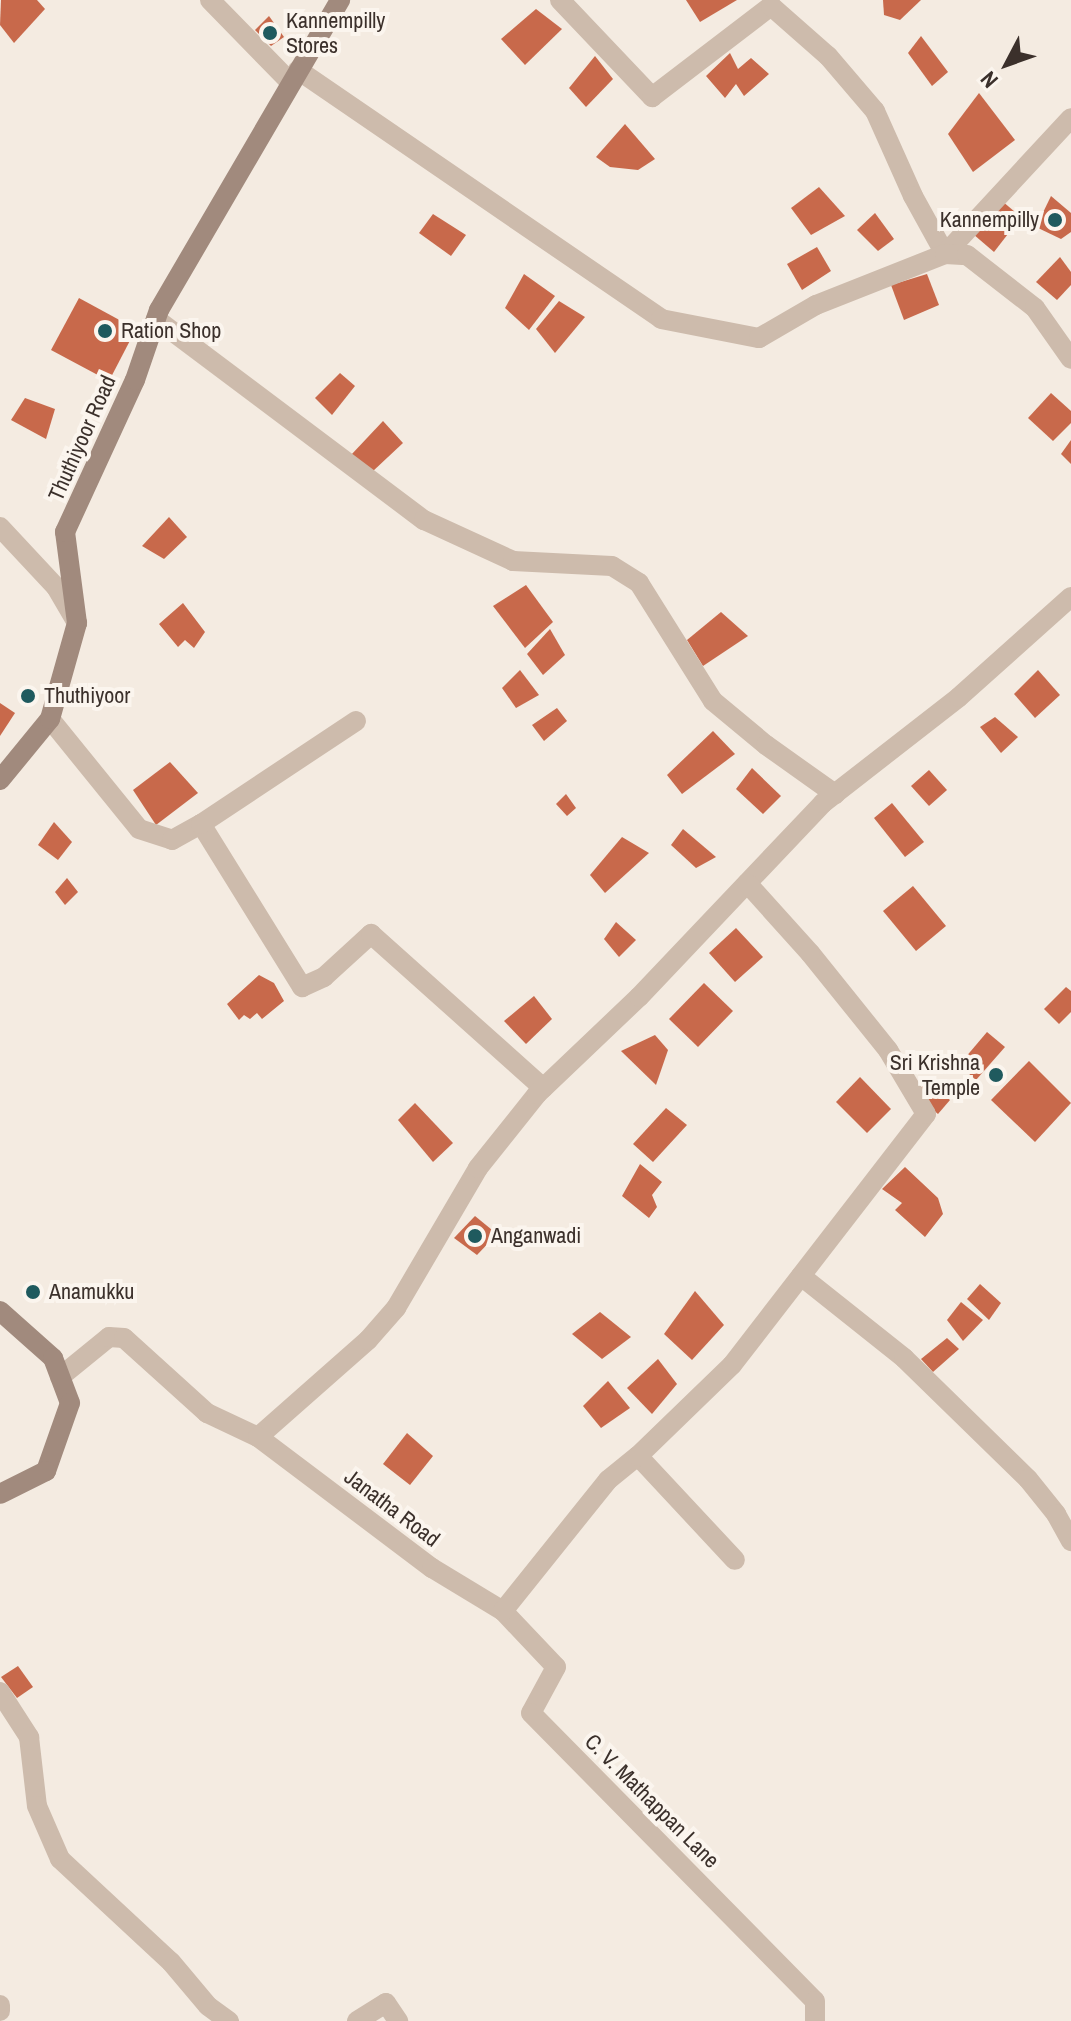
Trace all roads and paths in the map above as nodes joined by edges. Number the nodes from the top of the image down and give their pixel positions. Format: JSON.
{"nodes":[{"id":1,"x":210,"y":0,"type":"edge"},
{"id":2,"x":340,"y":0,"type":"edge"},
{"id":3,"x":560,"y":0,"type":"edge"},
{"id":4,"x":294,"y":77,"type":"junction"},
{"id":5,"x":1071,"y":118,"type":"edge"},
{"id":6,"x":945,"y":254,"type":"junction"},
{"id":7,"x":156,"y":319,"type":"junction"},
{"id":8,"x":1065,"y":334,"type":"edge"},
{"id":9,"x":1071,"y":359,"type":"edge"},
{"id":10,"x":0,"y":527,"type":"edge"},
{"id":11,"x":1071,"y":597,"type":"edge"},
{"id":12,"x":77,"y":623,"type":"junction"},
{"id":13,"x":50,"y":719,"type":"junction"},
{"id":14,"x":356,"y":721,"type":"dead end"},
{"id":15,"x":0,"y":780,"type":"edge"},
{"id":16,"x":835,"y":794,"type":"junction"},
{"id":17,"x":201,"y":824,"type":"junction"},
{"id":18,"x":747,"y":883,"type":"junction"},
{"id":19,"x":543,"y":1088,"type":"junction"},
{"id":20,"x":801,"y":1276,"type":"junction"},
{"id":21,"x":0,"y":1311,"type":"edge"},
{"id":22,"x":60,"y":1377,"type":"junction"},
{"id":23,"x":258,"y":1437,"type":"junction"},
{"id":24,"x":638,"y":1456,"type":"junction"},
{"id":25,"x":0,"y":1494,"type":"edge"},
{"id":26,"x":1071,"y":1541,"type":"edge"},
{"id":27,"x":735,"y":1560,"type":"dead end"},
{"id":28,"x":503,"y":1611,"type":"junction"},
{"id":29,"x":0,"y":1692,"type":"edge"},
{"id":30,"x":229,"y":2021,"type":"edge"},
{"id":31,"x":357,"y":2021,"type":"edge"},
{"id":32,"x":398,"y":2021,"type":"edge"},
{"id":33,"x":815,"y":2021,"type":"edge"}],
"edges":[{"from":1,"to":4,"type":"street"},
{"from":2,"to":4,"type":"main road","name":"Thuthiyoor Road"},
{"from":3,"to":6,"type":"street"},
{"from":4,"to":6,"type":"street"},
{"from":4,"to":7,"type":"main road","name":"Thuthiyoor Road"},
{"from":5,"to":6,"type":"street"},
{"from":6,"to":8,"type":"street"},
{"from":7,"to":12,"type":"main road","name":"Thuthiyoor Road"},
{"from":7,"to":16,"type":"street"},
{"from":8,"to":9,"type":"street"},
{"from":10,"to":12,"type":"street"},
{"from":11,"to":16,"type":"street"},
{"from":12,"to":13,"type":"main road","name":"Thuthiyoor Road"},
{"from":13,"to":15,"type":"main road","name":"Thuthiyoor Road"},
{"from":13,"to":17,"type":"street"},
{"from":14,"to":17,"type":"street"},
{"from":16,"to":18,"type":"street"},
{"from":17,"to":19,"type":"street"},
{"from":18,"to":19,"type":"street"},
{"from":18,"to":20,"type":"street"},
{"from":19,"to":23,"type":"street"},
{"from":20,"to":24,"type":"street"},
{"from":20,"to":26,"type":"street"},
{"from":21,"to":22,"type":"main road"},
{"from":22,"to":23,"type":"street","name":"Janatha Road"},
{"from":22,"to":25,"type":"main road"},
{"from":23,"to":28,"type":"street","name":"Janatha Road"},
{"from":24,"to":27,"type":"street"},
{"from":24,"to":28,"type":"street"},
{"from":28,"to":33,"type":"street","name":"C. V. Mathappan Lane"},
{"from":29,"to":30,"type":"street"},
{"from":31,"to":32,"type":"street"}]}
